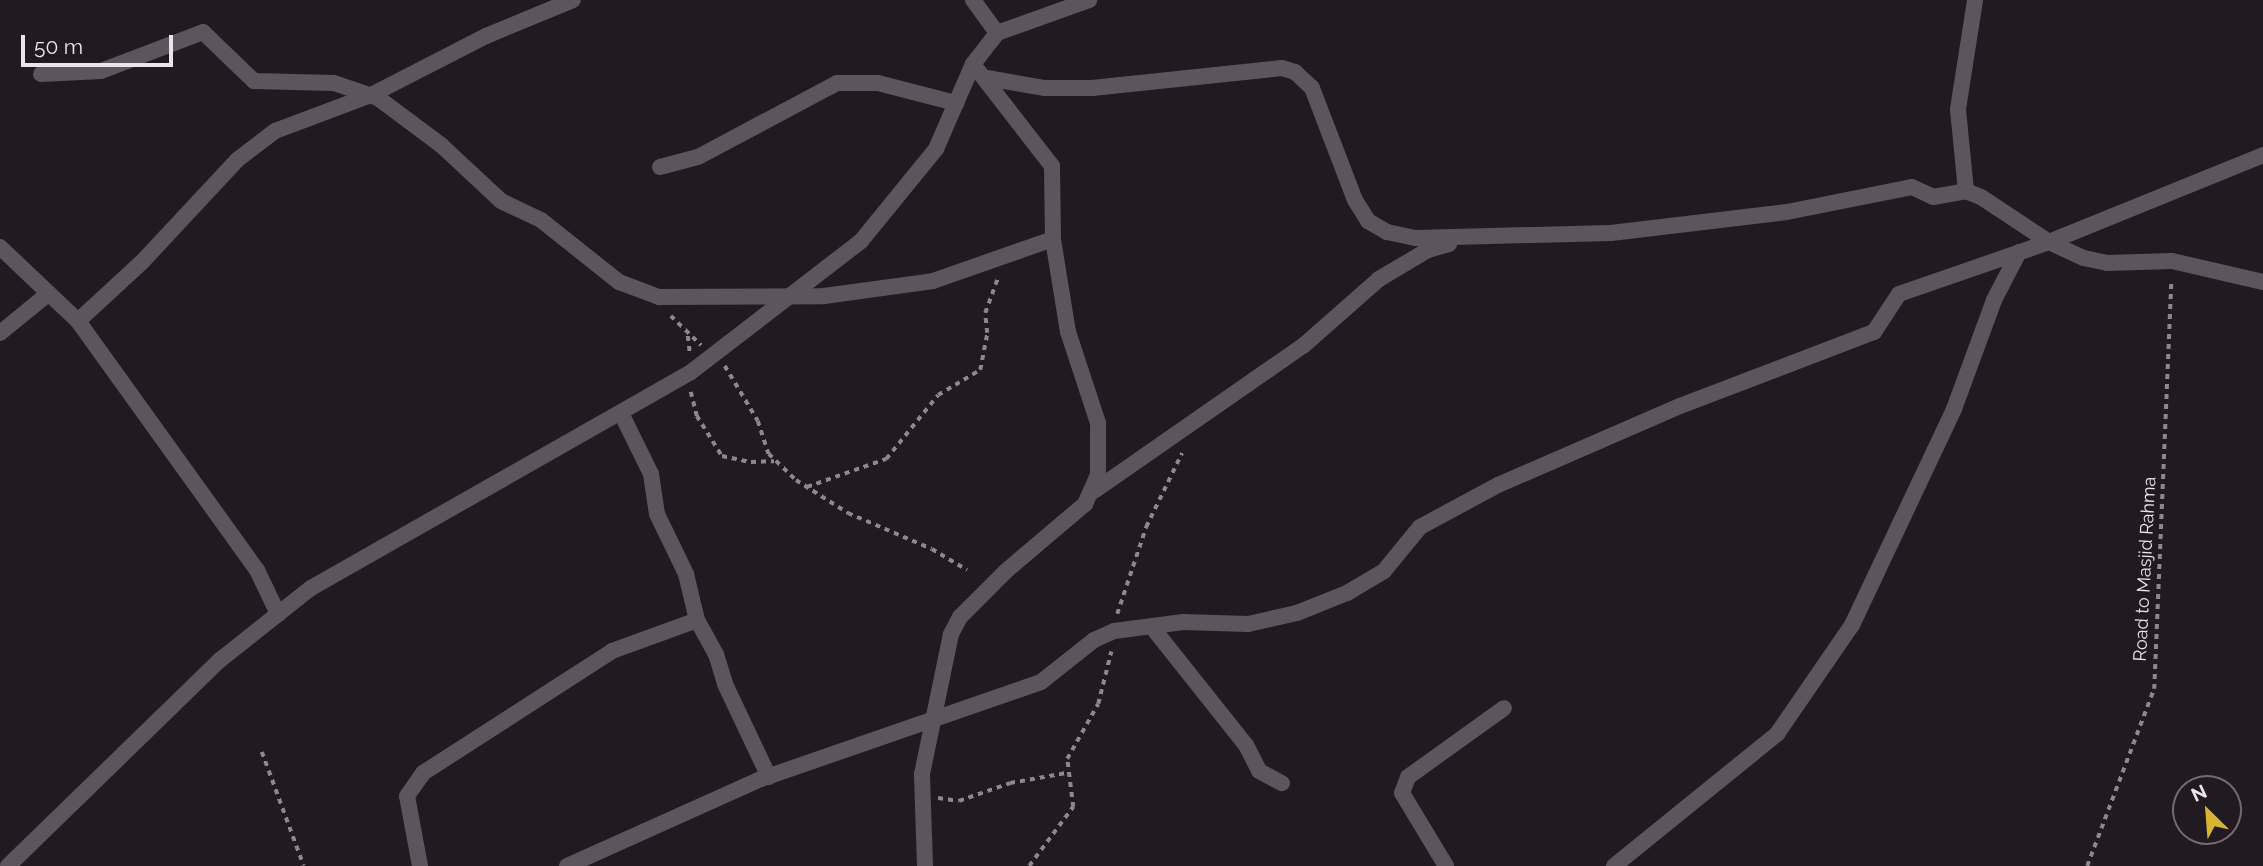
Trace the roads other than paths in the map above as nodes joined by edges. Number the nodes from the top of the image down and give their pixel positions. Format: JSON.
{"nodes":[{"id":1,"x":573,"y":0,"type":"edge"},
{"id":2,"x":973,"y":0,"type":"edge"},
{"id":3,"x":1089,"y":0,"type":"edge"},
{"id":4,"x":1975,"y":0,"type":"edge"},
{"id":5,"x":997,"y":33,"type":"junction"},
{"id":6,"x":973,"y":64,"type":"junction"},
{"id":7,"x":41,"y":74,"type":"dead end"},
{"id":8,"x":987,"y":78,"type":"junction"},
{"id":9,"x":371,"y":95,"type":"junction"},
{"id":10,"x":956,"y":103,"type":"junction"},
{"id":11,"x":2263,"y":155,"type":"edge"},
{"id":12,"x":660,"y":167,"type":"dead end"},
{"id":13,"x":1966,"y":191,"type":"junction"},
{"id":14,"x":1471,"y":238,"type":"junction"},
{"id":15,"x":1053,"y":239,"type":"junction"},
{"id":16,"x":2049,"y":242,"type":"junction"},
{"id":17,"x":0,"y":247,"type":"edge"},
{"id":18,"x":2019,"y":252,"type":"junction"},
{"id":19,"x":2263,"y":282,"type":"edge"},
{"id":20,"x":49,"y":293,"type":"junction"},
{"id":21,"x":795,"y":295,"type":"junction"},
{"id":22,"x":78,"y":321,"type":"junction"},
{"id":23,"x":0,"y":333,"type":"edge"},
{"id":24,"x":621,"y":413,"type":"junction"},
{"id":25,"x":1094,"y":491,"type":"junction"},
{"id":26,"x":278,"y":614,"type":"junction"},
{"id":27,"x":696,"y":620,"type":"junction"},
{"id":28,"x":1152,"y":626,"type":"junction"},
{"id":29,"x":1504,"y":708,"type":"dead end"},
{"id":30,"x":932,"y":720,"type":"junction"},
{"id":31,"x":769,"y":777,"type":"junction"},
{"id":32,"x":1282,"y":783,"type":"dead end"},
{"id":33,"x":8,"y":866,"type":"edge"},
{"id":34,"x":420,"y":866,"type":"edge"},
{"id":35,"x":567,"y":866,"type":"edge"},
{"id":36,"x":925,"y":866,"type":"edge"},
{"id":37,"x":1447,"y":866,"type":"edge"},
{"id":38,"x":1614,"y":866,"type":"edge"}],
"edges":[{"from":1,"to":9,"type":"street"},
{"from":2,"to":5,"type":"street"},
{"from":3,"to":5,"type":"street"},
{"from":4,"to":13,"type":"street"},
{"from":5,"to":6,"type":"street"},
{"from":6,"to":8,"type":"street"},
{"from":6,"to":10,"type":"street"},
{"from":7,"to":9,"type":"street"},
{"from":8,"to":14,"type":"street"},
{"from":8,"to":15,"type":"street"},
{"from":9,"to":21,"type":"street"},
{"from":9,"to":22,"type":"street"},
{"from":10,"to":12,"type":"street"},
{"from":10,"to":21,"type":"street"},
{"from":11,"to":16,"type":"street"},
{"from":13,"to":14,"type":"street"},
{"from":13,"to":16,"type":"street"},
{"from":14,"to":25,"type":"street"},
{"from":15,"to":21,"type":"street"},
{"from":15,"to":25,"type":"street"},
{"from":16,"to":18,"type":"street"},
{"from":16,"to":19,"type":"street"},
{"from":17,"to":20,"type":"street"},
{"from":18,"to":28,"type":"street"},
{"from":18,"to":38,"type":"street"},
{"from":20,"to":22,"type":"street"},
{"from":20,"to":23,"type":"street"},
{"from":21,"to":24,"type":"street"},
{"from":22,"to":26,"type":"street"},
{"from":24,"to":26,"type":"street"},
{"from":24,"to":27,"type":"street"},
{"from":25,"to":30,"type":"street"},
{"from":26,"to":33,"type":"street"},
{"from":27,"to":31,"type":"street"},
{"from":27,"to":34,"type":"street"},
{"from":28,"to":30,"type":"street"},
{"from":28,"to":32,"type":"street"},
{"from":29,"to":37,"type":"street"},
{"from":30,"to":31,"type":"street"},
{"from":30,"to":36,"type":"street"},
{"from":31,"to":35,"type":"street"}]}
